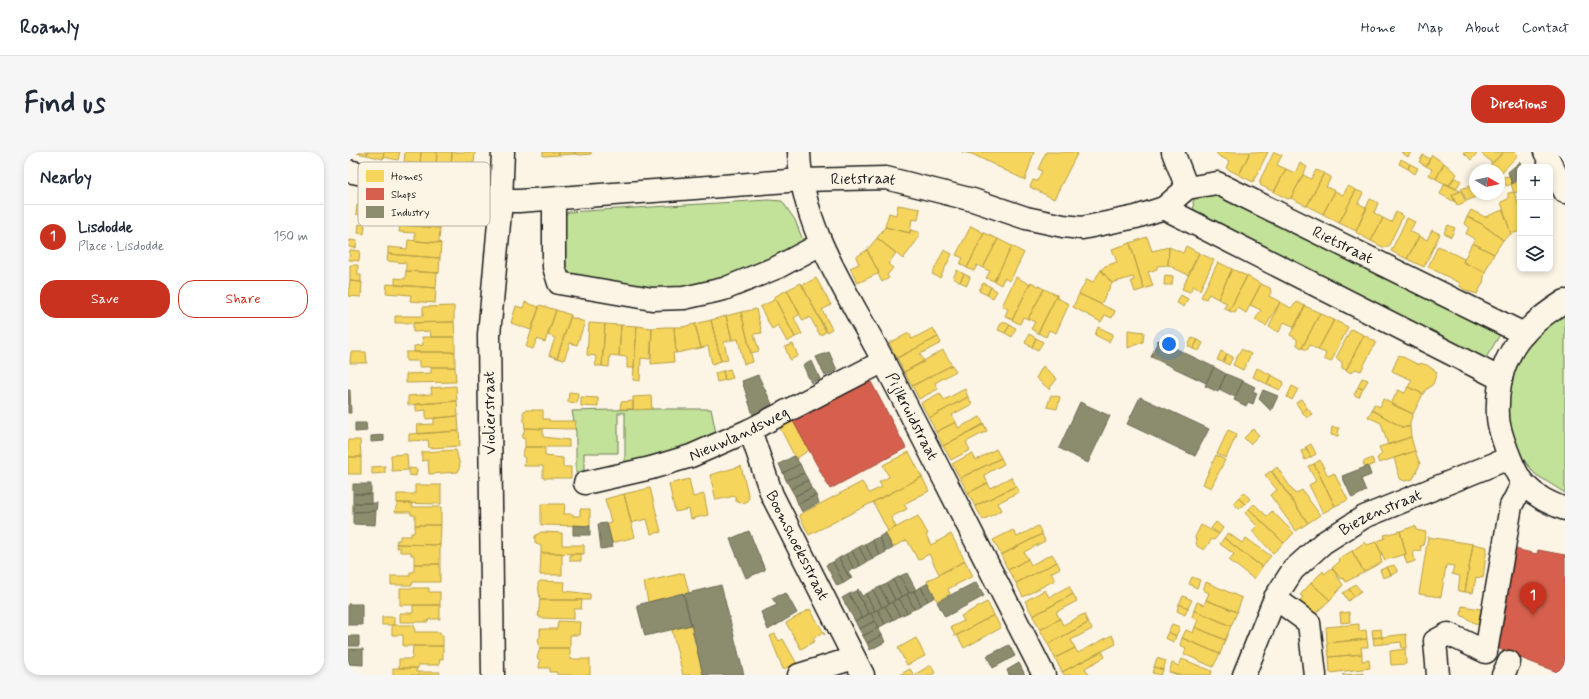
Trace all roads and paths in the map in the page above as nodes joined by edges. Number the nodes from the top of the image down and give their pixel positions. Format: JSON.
{"nodes":[{"id":1,"x":503,"y":152,"type":"edge"},
{"id":2,"x":799,"y":152,"type":"edge"},
{"id":3,"x":1173,"y":152,"type":"edge"},
{"id":4,"x":1546,"y":152,"type":"edge"},
{"id":5,"x":348,"y":171,"type":"edge"},
{"id":6,"x":358,"y":173,"type":"edge"},
{"id":7,"x":802,"y":180,"type":"junction"},
{"id":8,"x":1187,"y":188,"type":"junction"},
{"id":9,"x":1565,"y":192,"type":"edge"},
{"id":10,"x":490,"y":198,"type":"edge"},
{"id":11,"x":554,"y":198,"type":"junction"},
{"id":12,"x":501,"y":200,"type":"junction"},
{"id":13,"x":1164,"y":208,"type":"junction"},
{"id":14,"x":821,"y":244,"type":"junction"},
{"id":15,"x":1565,"y":300,"type":"edge"},
{"id":16,"x":1524,"y":334,"type":"junction"},
{"id":17,"x":884,"y":361,"type":"junction"},
{"id":18,"x":1501,"y":379,"type":"junction"},
{"id":19,"x":750,"y":430,"type":"junction"},
{"id":20,"x":1509,"y":458,"type":"junction"},
{"id":21,"x":585,"y":483,"type":"dead end"},
{"id":22,"x":1523,"y":483,"type":"junction"},
{"id":23,"x":1565,"y":509,"type":"edge"},
{"id":24,"x":1275,"y":598,"type":"junction"},
{"id":25,"x":858,"y":666,"type":"edge"},
{"id":26,"x":493,"y":675,"type":"edge"},
{"id":27,"x":799,"y":675,"type":"edge"},
{"id":28,"x":1044,"y":675,"type":"edge"},
{"id":29,"x":1244,"y":675,"type":"edge"},
{"id":30,"x":1315,"y":675,"type":"edge"},
{"id":31,"x":1438,"y":675,"type":"edge"}],
"edges":[{"from":1,"to":12,"type":"street","name":"Violierstraat"},
{"from":2,"to":7,"type":"street","name":"Pijlkruidstraat"},
{"from":3,"to":8,"type":"street"},
{"from":4,"to":9,"type":"street"},
{"from":5,"to":6,"type":"street","name":"Rietstraat"},
{"from":7,"to":11,"type":"street","name":"Rietstraat"},
{"from":7,"to":13,"type":"street","name":"Rietstraat"},
{"from":7,"to":14,"type":"street","name":"Pijlkruidstraat"},
{"from":8,"to":13,"type":"street","name":"Rietstraat"},
{"from":8,"to":16,"type":"street","name":"Rietstraat"},
{"from":10,"to":12,"type":"street","name":"Rietstraat"},
{"from":11,"to":12,"type":"street","name":"Rietstraat"},
{"from":11,"to":14,"type":"street"},
{"from":12,"to":26,"type":"street","name":"Violierstraat"},
{"from":13,"to":18,"type":"street"},
{"from":14,"to":17,"type":"street","name":"Pijlkruidstraat"},
{"from":15,"to":16,"type":"street"},
{"from":16,"to":18,"type":"street"},
{"from":17,"to":19,"type":"street","name":"Nieuwlandsweg"},
{"from":17,"to":28,"type":"street","name":"Pijlkruidstraat"},
{"from":18,"to":20,"type":"street"},
{"from":19,"to":21,"type":"street","name":"Nieuwlandsweg"},
{"from":19,"to":25,"type":"street","name":"Boomshoeksstraat"},
{"from":20,"to":22,"type":"street"},
{"from":20,"to":24,"type":"street","name":"Biezenstraat"},
{"from":22,"to":23,"type":"street"},
{"from":22,"to":31,"type":"street"},
{"from":24,"to":29,"type":"street","name":"Biezenstraat"},
{"from":24,"to":30,"type":"street"},
{"from":25,"to":27,"type":"street","name":"Boomshoeksstraat"}]}
